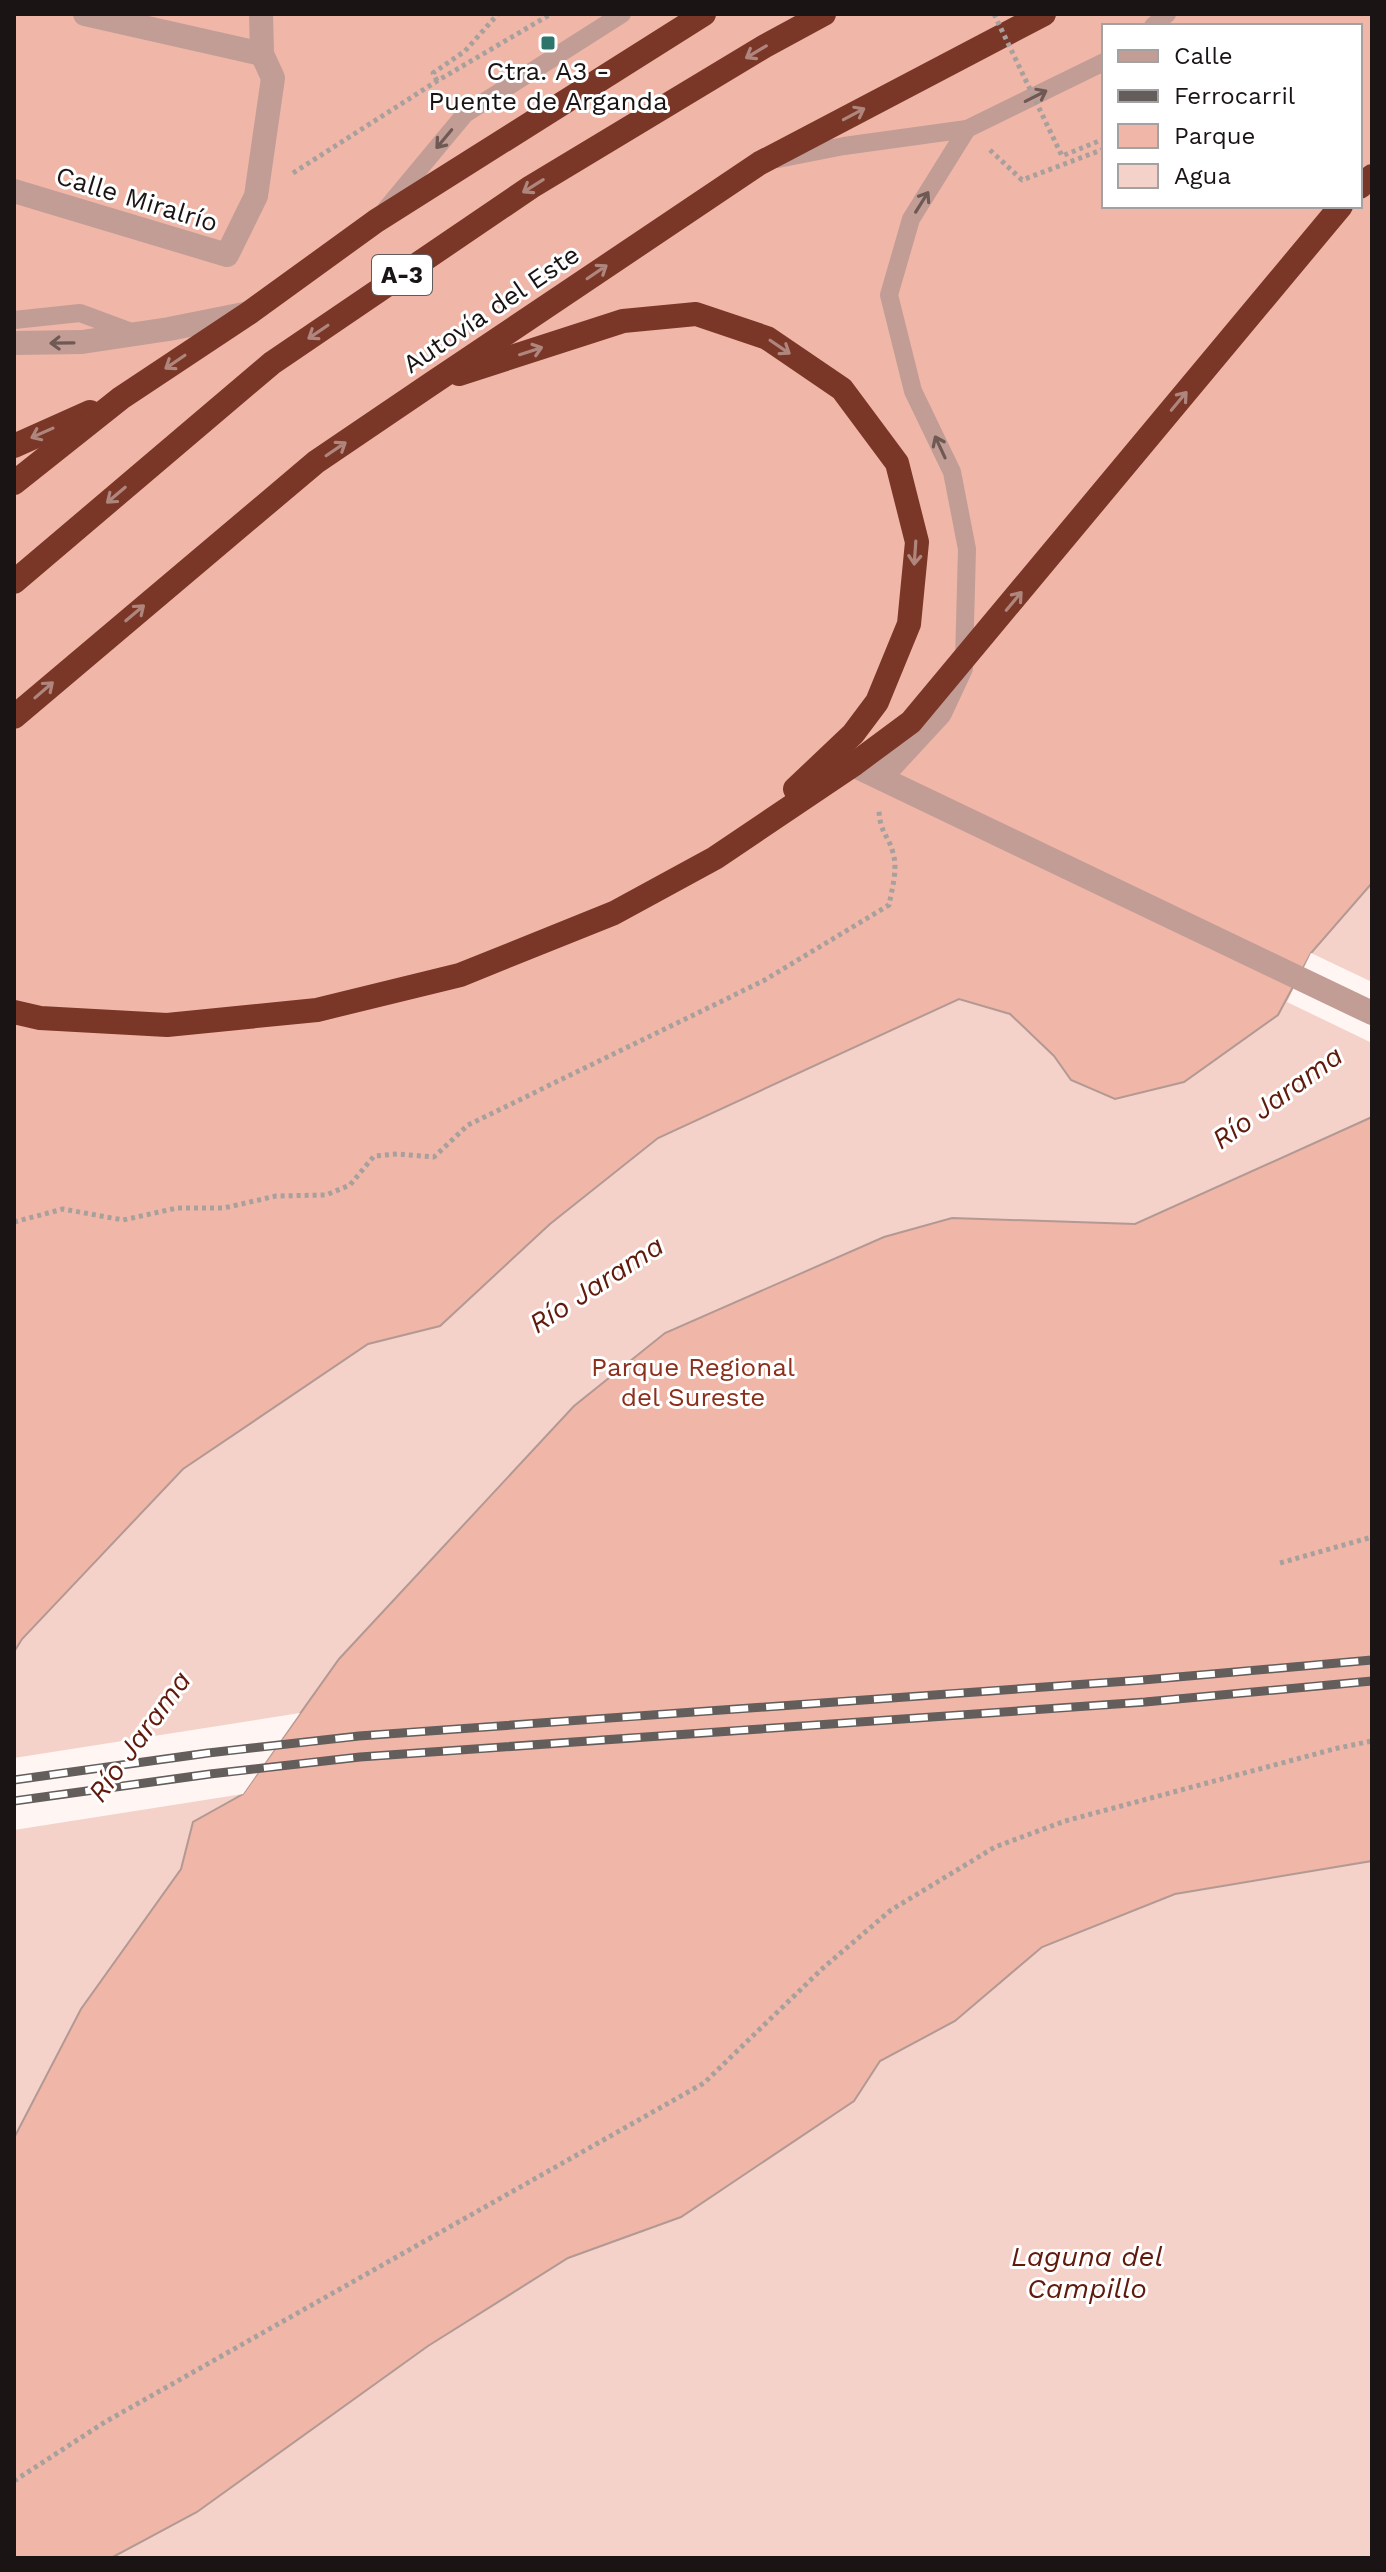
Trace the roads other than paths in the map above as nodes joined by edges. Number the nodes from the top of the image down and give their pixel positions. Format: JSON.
{"nodes":[{"id":1,"x":85,"y":14,"type":"edge"},
{"id":2,"x":261,"y":14,"type":"edge"},
{"id":3,"x":622,"y":14,"type":"edge"},
{"id":4,"x":704,"y":14,"type":"edge"},
{"id":5,"x":824,"y":14,"type":"edge"},
{"id":6,"x":1044,"y":14,"type":"edge"},
{"id":7,"x":262,"y":54,"type":"junction"},
{"id":8,"x":1102,"y":63,"type":"edge"},
{"id":9,"x":967,"y":129,"type":"junction"},
{"id":10,"x":760,"y":163,"type":"junction"},
{"id":11,"x":14,"y":191,"type":"edge"},
{"id":12,"x":1339,"y":208,"type":"edge"},
{"id":13,"x":376,"y":221,"type":"junction"},
{"id":14,"x":249,"y":313,"type":"junction"},
{"id":15,"x":14,"y":320,"type":"edge"},
{"id":16,"x":137,"y":334,"type":"junction"},
{"id":17,"x":14,"y":343,"type":"edge"},
{"id":18,"x":431,"y":384,"type":"junction"},
{"id":19,"x":121,"y":398,"type":"junction"},
{"id":20,"x":14,"y":446,"type":"edge"},
{"id":21,"x":14,"y":483,"type":"edge"},
{"id":22,"x":14,"y":582,"type":"edge"},
{"id":23,"x":964,"y":661,"type":"junction"},
{"id":24,"x":14,"y":717,"type":"edge"},
{"id":25,"x":853,"y":765,"type":"junction"},
{"id":26,"x":819,"y":768,"type":"junction"},
{"id":27,"x":715,"y":858,"type":"junction"},
{"id":28,"x":14,"y":1012,"type":"edge"},
{"id":29,"x":1372,"y":1013,"type":"edge"}],
"edges":[{"from":1,"to":7,"type":"street"},
{"from":2,"to":7,"type":"street"},
{"from":3,"to":13,"type":"lane","one_way":true},
{"from":4,"to":13,"type":"highway"},
{"from":5,"to":22,"type":"highway","number":"A-3","one_way":true},
{"from":10,"to":6,"type":"highway","name":"Autovía del Este","one_way":true},
{"from":7,"to":11,"type":"street","name":"Calle Miralrío"},
{"from":9,"to":8,"type":"lane","one_way":true},
{"from":9,"to":10,"type":"lane"},
{"from":23,"to":9,"type":"lane","one_way":true},
{"from":18,"to":10,"type":"highway","name":"Autovía del Este","one_way":true},
{"from":23,"to":12,"type":"highway","one_way":true},
{"from":13,"to":14,"type":"highway"},
{"from":14,"to":16,"type":"street"},
{"from":14,"to":19,"type":"highway","one_way":true},
{"from":15,"to":16,"type":"lane"},
{"from":16,"to":17,"type":"street","one_way":true},
{"from":24,"to":18,"type":"highway","name":"Autovía del Este","one_way":true},
{"from":18,"to":26,"type":"highway","one_way":true},
{"from":19,"to":20,"type":"highway","one_way":true},
{"from":19,"to":21,"type":"highway"},
{"from":23,"to":25,"type":"highway"},
{"from":25,"to":26,"type":"street"},
{"from":25,"to":27,"type":"highway"},
{"from":25,"to":29,"type":"street"},
{"from":26,"to":27,"type":"highway"},
{"from":27,"to":28,"type":"highway"}]}
